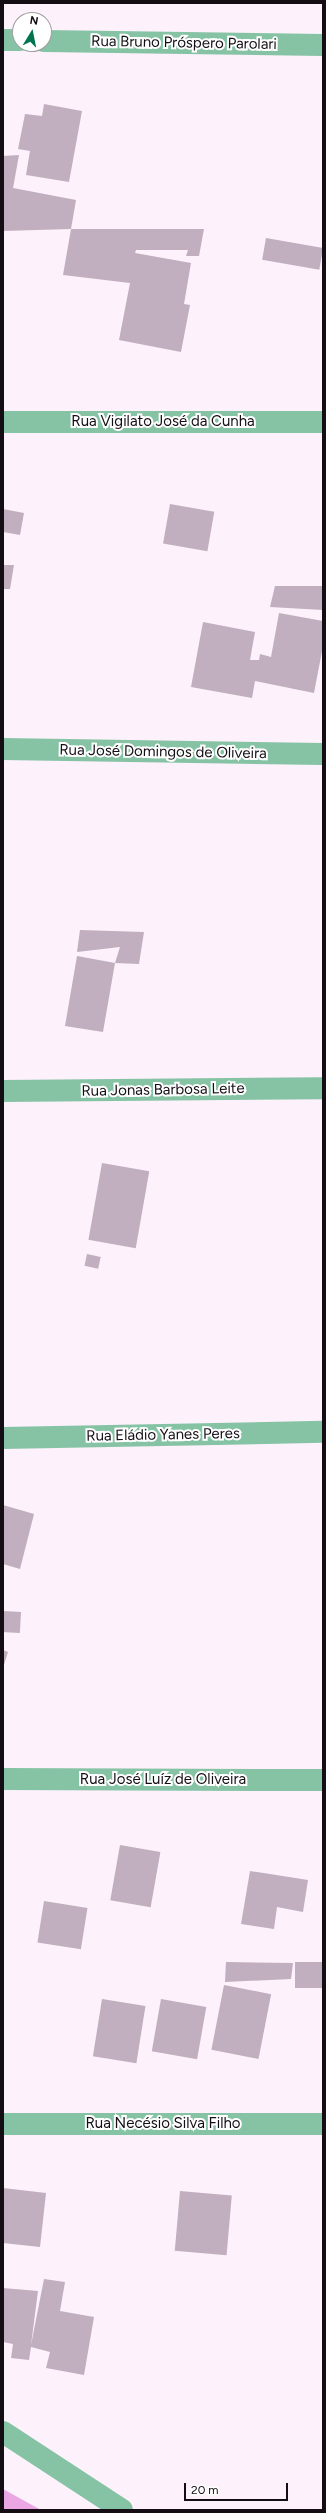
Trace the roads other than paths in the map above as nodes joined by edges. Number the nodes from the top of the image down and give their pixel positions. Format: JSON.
{"nodes":[{"id":1,"x":52,"y":41,"type":"edge"},
{"id":2,"x":323,"y":45,"type":"edge"},
{"id":3,"x":3,"y":422,"type":"edge"},
{"id":4,"x":323,"y":422,"type":"edge"},
{"id":5,"x":3,"y":750,"type":"edge"},
{"id":6,"x":323,"y":754,"type":"edge"},
{"id":7,"x":323,"y":1088,"type":"edge"},
{"id":8,"x":3,"y":1091,"type":"edge"},
{"id":9,"x":323,"y":1432,"type":"edge"},
{"id":10,"x":3,"y":1438,"type":"edge"},
{"id":11,"x":3,"y":1779,"type":"edge"},
{"id":12,"x":323,"y":1780,"type":"edge"},
{"id":13,"x":3,"y":2124,"type":"edge"},
{"id":14,"x":323,"y":2124,"type":"edge"},
{"id":15,"x":3,"y":2432,"type":"edge"},
{"id":16,"x":122,"y":2510,"type":"edge"}],
"edges":[{"from":1,"to":2,"type":"street","name":"Rua Bruno Próspero Parolari"},
{"from":3,"to":4,"type":"street","name":"Rua Vigilato José da Cunha"},
{"from":5,"to":6,"type":"street","name":"Rua José Domingos de Oliveira"},
{"from":7,"to":8,"type":"street","name":"Rua Jonas Barbosa Leite"},
{"from":9,"to":10,"type":"street","name":"Rua Eládio Yanes Peres"},
{"from":11,"to":12,"type":"street","name":"Rua José Luíz de Oliveira"},
{"from":13,"to":14,"type":"street","name":"Rua Necésio Silva Filho"},
{"from":15,"to":16,"type":"street"}]}
